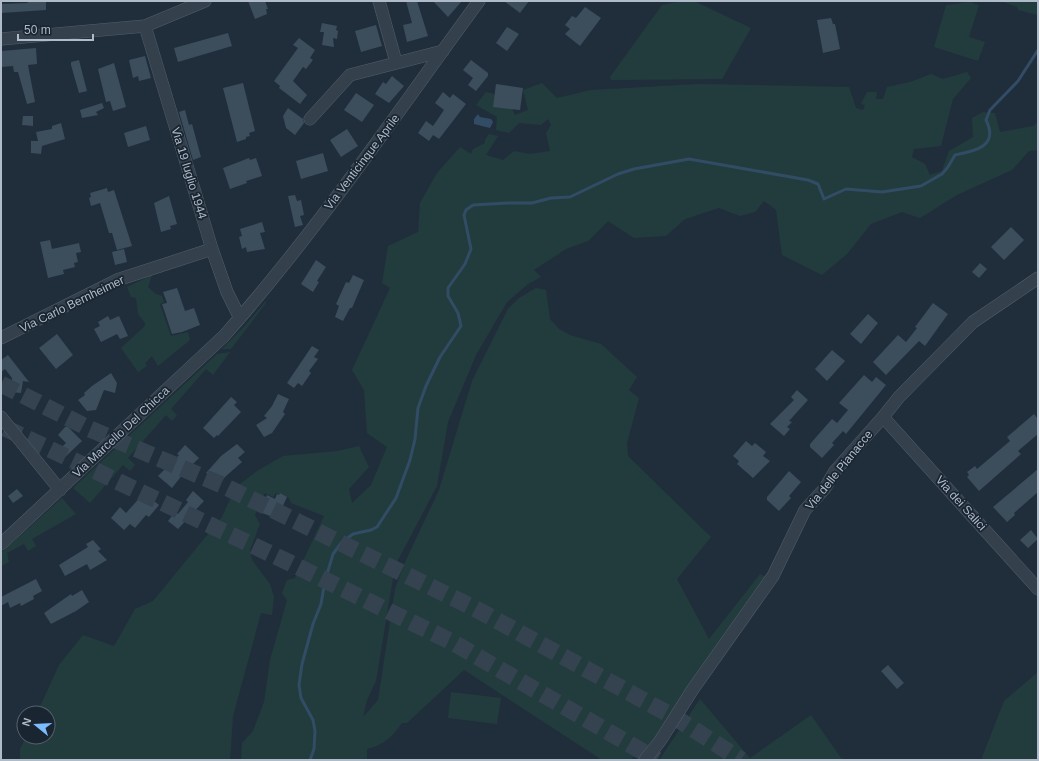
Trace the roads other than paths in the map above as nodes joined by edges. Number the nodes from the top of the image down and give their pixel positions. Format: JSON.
{"nodes":[{"id":1,"x":205,"y":1,"type":"edge"},
{"id":2,"x":379,"y":1,"type":"edge"},
{"id":3,"x":479,"y":1,"type":"edge"},
{"id":4,"x":144,"y":26,"type":"junction"},
{"id":5,"x":1,"y":39,"type":"edge"},
{"id":6,"x":443,"y":51,"type":"junction"},
{"id":7,"x":396,"y":62,"type":"junction"},
{"id":8,"x":310,"y":119,"type":"dead end"},
{"id":9,"x":212,"y":249,"type":"junction"},
{"id":10,"x":1038,"y":278,"type":"edge"},
{"id":11,"x":240,"y":318,"type":"junction"},
{"id":12,"x":1,"y":338,"type":"edge"},
{"id":13,"x":1,"y":417,"type":"edge"},
{"id":14,"x":883,"y":417,"type":"junction"},
{"id":15,"x":60,"y":490,"type":"junction"},
{"id":16,"x":1,"y":544,"type":"edge"},
{"id":17,"x":1037,"y":586,"type":"edge"},
{"id":18,"x":645,"y":760,"type":"edge"}],
"edges":[{"from":1,"to":4,"type":"street"},
{"from":2,"to":7,"type":"street"},
{"from":3,"to":6,"type":"street","name":"Via Venticinque Aprile"},
{"from":4,"to":5,"type":"street"},
{"from":4,"to":9,"type":"street","name":"Via 19 luglio 1944"},
{"from":6,"to":7,"type":"street"},
{"from":6,"to":11,"type":"street","name":"Via Venticinque Aprile"},
{"from":7,"to":8,"type":"street"},
{"from":9,"to":11,"type":"street","name":"Via 19 luglio 1944"},
{"from":9,"to":12,"type":"street","name":"Via Carlo Bernheimer"},
{"from":10,"to":14,"type":"street","name":"Via delle Pianacce"},
{"from":11,"to":15,"type":"street","name":"Via Marcello Del Chicca"},
{"from":13,"to":15,"type":"street"},
{"from":14,"to":17,"type":"street","name":"Via dei Salici"},
{"from":14,"to":18,"type":"street","name":"Via delle Pianacce"},
{"from":15,"to":16,"type":"street","name":"Via Marcello Del Chicca"}]}
